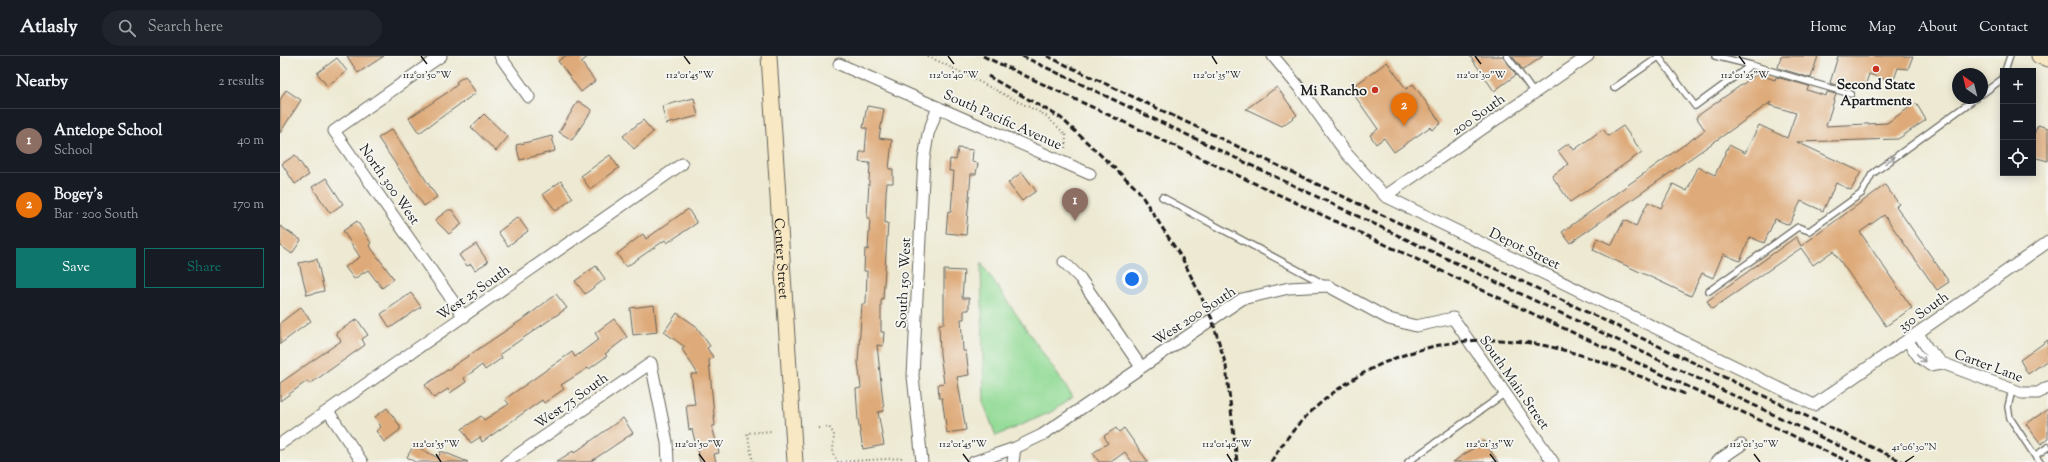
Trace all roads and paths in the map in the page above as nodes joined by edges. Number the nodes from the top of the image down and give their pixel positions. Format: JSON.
{"nodes":[{"id":1,"x":441,"y":56,"type":"edge"},
{"id":2,"x":500,"y":56,"type":"edge"},
{"id":3,"x":769,"y":56,"type":"edge"},
{"id":4,"x":928,"y":56,"type":"edge"},
{"id":5,"x":1273,"y":56,"type":"edge"},
{"id":6,"x":1507,"y":56,"type":"edge"},
{"id":7,"x":1588,"y":56,"type":"edge"},
{"id":8,"x":1659,"y":56,"type":"edge"},
{"id":9,"x":1715,"y":56,"type":"edge"},
{"id":10,"x":2010,"y":56,"type":"edge"},
{"id":11,"x":2039,"y":56,"type":"edge"},
{"id":12,"x":2048,"y":59,"type":"edge"},
{"id":13,"x":839,"y":64,"type":"dead end"},
{"id":14,"x":1751,"y":65,"type":"junction"},
{"id":15,"x":2006,"y":68,"type":"edge"},
{"id":16,"x":2000,"y":81,"type":"edge"},
{"id":17,"x":1614,"y":88,"type":"dead end"},
{"id":18,"x":1988,"y":90,"type":"edge"},
{"id":19,"x":1534,"y":93,"type":"junction"},
{"id":20,"x":1851,"y":94,"type":"dead end"},
{"id":21,"x":529,"y":97,"type":"dead end"},
{"id":22,"x":1968,"y":104,"type":"edge"},
{"id":23,"x":938,"y":107,"type":"junction"},
{"id":24,"x":1064,"y":162,"type":"junction"},
{"id":25,"x":682,"y":164,"type":"dead end"},
{"id":26,"x":1090,"y":174,"type":"dead end"},
{"id":27,"x":1385,"y":196,"type":"junction"},
{"id":28,"x":1162,"y":197,"type":"dead end"},
{"id":29,"x":2048,"y":242,"type":"edge"},
{"id":30,"x":1064,"y":262,"type":"dead end"},
{"id":31,"x":1328,"y":286,"type":"junction"},
{"id":32,"x":1708,"y":290,"type":"dead end"},
{"id":33,"x":464,"y":317,"type":"junction"},
{"id":34,"x":1918,"y":333,"type":"junction"},
{"id":35,"x":1907,"y":340,"type":"junction"},
{"id":36,"x":1942,"y":363,"type":"junction"},
{"id":37,"x":1142,"y":367,"type":"junction"},
{"id":38,"x":2048,"y":387,"type":"edge"},
{"id":39,"x":2012,"y":390,"type":"junction"},
{"id":40,"x":1504,"y":394,"type":"junction"},
{"id":41,"x":1814,"y":405,"type":"joint"},
{"id":42,"x":328,"y":411,"type":"junction"},
{"id":43,"x":818,"y":428,"type":"dead end"},
{"id":44,"x":771,"y":431,"type":"dead end"},
{"id":45,"x":280,"y":444,"type":"edge"},
{"id":46,"x":1741,"y":445,"type":"dead end"},
{"id":47,"x":2048,"y":447,"type":"edge"},
{"id":48,"x":1015,"y":448,"type":"junction"},
{"id":49,"x":2035,"y":456,"type":"junction"},
{"id":50,"x":902,"y":458,"type":"dead end"},
{"id":51,"x":362,"y":462,"type":"edge"},
{"id":52,"x":507,"y":462,"type":"edge"},
{"id":53,"x":668,"y":462,"type":"edge"},
{"id":54,"x":753,"y":462,"type":"edge"},
{"id":55,"x":795,"y":462,"type":"edge"},
{"id":56,"x":922,"y":462,"type":"edge"},
{"id":57,"x":974,"y":462,"type":"edge"},
{"id":58,"x":1013,"y":462,"type":"edge"},
{"id":59,"x":1408,"y":462,"type":"edge"},
{"id":60,"x":1553,"y":462,"type":"edge"},
{"id":61,"x":1716,"y":462,"type":"edge"},
{"id":62,"x":2040,"y":462,"type":"edge"}],
"edges":[{"from":1,"to":33,"type":"street","name":"North 300 West"},
{"from":2,"to":21,"type":"street"},
{"from":3,"to":55,"type":"street","name":"Center Street"},
{"from":4,"to":24,"type":"path"},
{"from":5,"to":27,"type":"street","name":"Depot Street"},
{"from":6,"to":19,"type":"lane"},
{"from":7,"to":19,"type":"street","name":"200 South"},
{"from":8,"to":14,"type":"lane"},
{"from":8,"to":17,"type":"lane"},
{"from":9,"to":14,"type":"lane"},
{"from":10,"to":15,"type":"lane"},
{"from":11,"to":12,"type":"street"},
{"from":13,"to":23,"type":"street","name":"South Pacific Avenue"},
{"from":14,"to":20,"type":"lane"},
{"from":16,"to":18,"type":"lane"},
{"from":19,"to":27,"type":"street","name":"200 South"},
{"from":32,"to":22,"type":"lane","one_way":true},
{"from":23,"to":24,"type":"street","name":"South Pacific Avenue"},
{"from":23,"to":56,"type":"street","name":"South 150 West"},
{"from":24,"to":26,"type":"street","name":"South Pacific Avenue"},
{"from":25,"to":33,"type":"street","name":"West 25 South"},
{"from":27,"to":41,"type":"street","name":"Depot Street"},
{"from":28,"to":31,"type":"lane"},
{"from":29,"to":34,"type":"street","name":"350 South"},
{"from":30,"to":37,"type":"street"},
{"from":31,"to":37,"type":"street","name":"West 200 South"},
{"from":31,"to":40,"type":"street","name":"South Main Street"},
{"from":33,"to":42,"type":"street","name":"West 25 South"},
{"from":34,"to":35,"type":"street","name":"350 South"},
{"from":34,"to":36,"type":"street","name":"Carter Lane"},
{"from":35,"to":36,"type":"street","name":"Carter Lane","one_way":true},
{"from":35,"to":41,"type":"street","name":"350 South"},
{"from":36,"to":39,"type":"street","name":"Carter Lane"},
{"from":37,"to":48,"type":"street","name":"West 200 South"},
{"from":38,"to":39,"type":"street","name":"Carter Lane"},
{"from":39,"to":49,"type":"lane"},
{"from":40,"to":59,"type":"lane"},
{"from":40,"to":60,"type":"street","name":"South Main Street"},
{"from":42,"to":45,"type":"street","name":"West 25 South"},
{"from":42,"to":51,"type":"street"},
{"from":43,"to":50,"type":"path"},
{"from":44,"to":54,"type":"path"},
{"from":46,"to":61,"type":"street"},
{"from":47,"to":49,"type":"lane"},
{"from":48,"to":57,"type":"street","name":"West 200 South"},
{"from":48,"to":58,"type":"street"},
{"from":49,"to":62,"type":"lane"},
{"from":52,"to":53,"type":"street","name":"West 75 South"}]}
